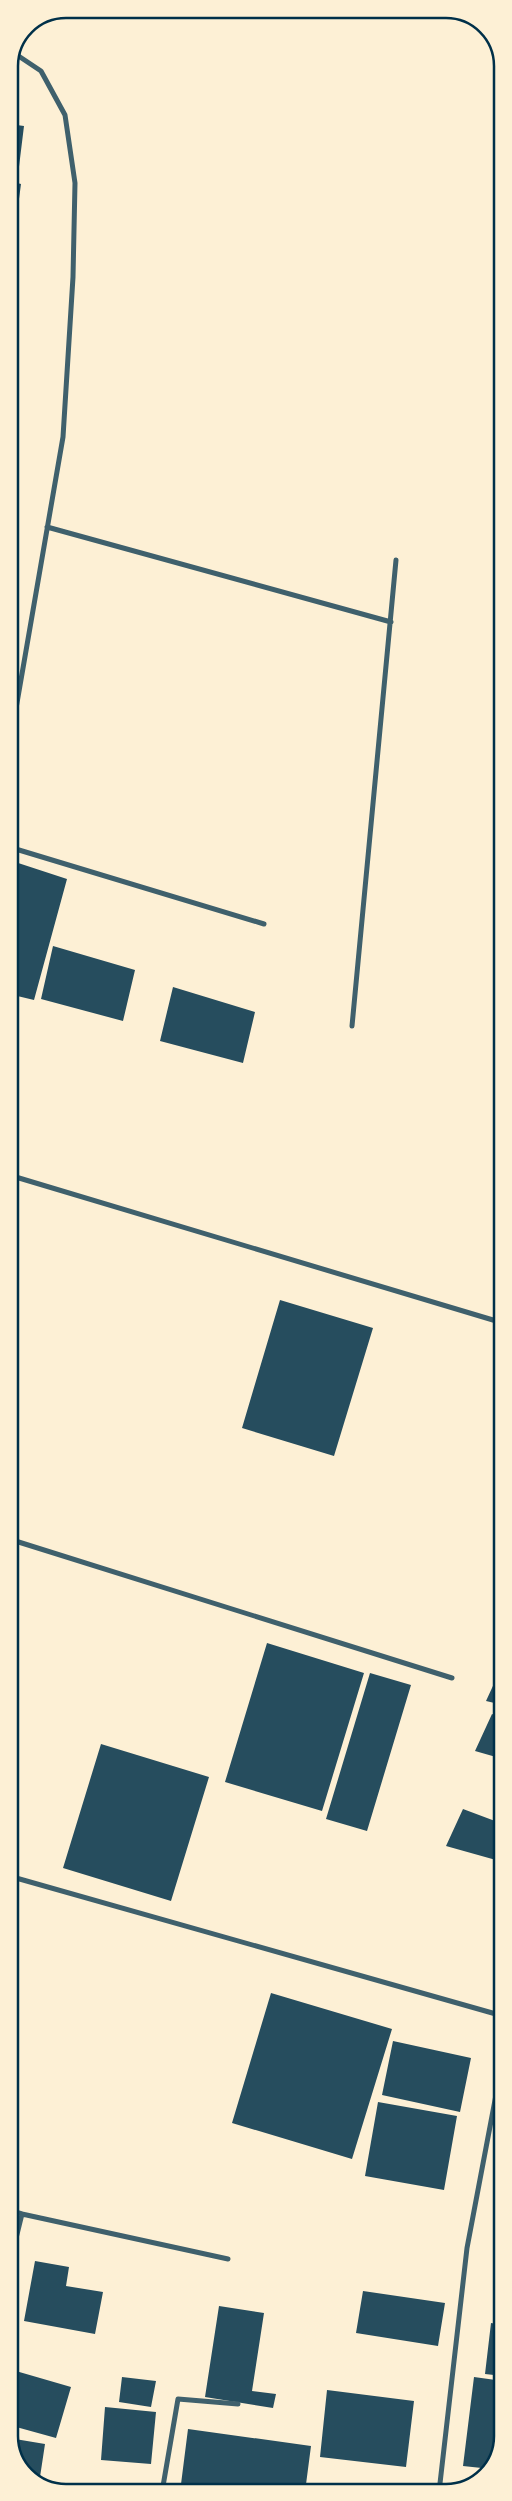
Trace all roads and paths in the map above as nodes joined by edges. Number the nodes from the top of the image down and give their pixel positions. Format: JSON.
{"nodes":[{"id":1,"x":18,"y":56,"type":"edge"},
{"id":2,"x":48,"y":527,"type":"junction"},
{"id":3,"x":396,"y":560,"type":"dead end"},
{"id":4,"x":391,"y":622,"type":"junction"},
{"id":5,"x":18,"y":698,"type":"edge"},
{"id":6,"x":18,"y":850,"type":"edge"},
{"id":7,"x":264,"y":924,"type":"dead end"},
{"id":8,"x":352,"y":1026,"type":"dead end"},
{"id":9,"x":18,"y":1178,"type":"edge"},
{"id":10,"x":494,"y":1319,"type":"edge"},
{"id":11,"x":18,"y":1542,"type":"edge"},
{"id":12,"x":452,"y":1678,"type":"dead end"},
{"id":13,"x":18,"y":1879,"type":"edge"},
{"id":14,"x":494,"y":2013,"type":"edge"},
{"id":15,"x":494,"y":2106,"type":"edge"},
{"id":16,"x":18,"y":2213,"type":"edge"},
{"id":17,"x":22,"y":2214,"type":"junction"},
{"id":18,"x":18,"y":2230,"type":"edge"},
{"id":19,"x":228,"y":2259,"type":"dead end"},
{"id":20,"x":238,"y":2404,"type":"dead end"},
{"id":21,"x":164,"y":2483,"type":"edge"},
{"id":22,"x":439,"y":2484,"type":"edge"}],
"edges":[{"from":1,"to":2,"type":"street"},
{"from":2,"to":4,"type":"street"},
{"from":2,"to":5,"type":"street"},
{"from":3,"to":4,"type":"street"},
{"from":4,"to":8,"type":"street"},
{"from":6,"to":7,"type":"street"},
{"from":9,"to":10,"type":"street"},
{"from":11,"to":12,"type":"street"},
{"from":13,"to":14,"type":"street"},
{"from":15,"to":22,"type":"street"},
{"from":16,"to":17,"type":"street"},
{"from":17,"to":18,"type":"street"},
{"from":17,"to":19,"type":"street"},
{"from":20,"to":21,"type":"street"}]}
